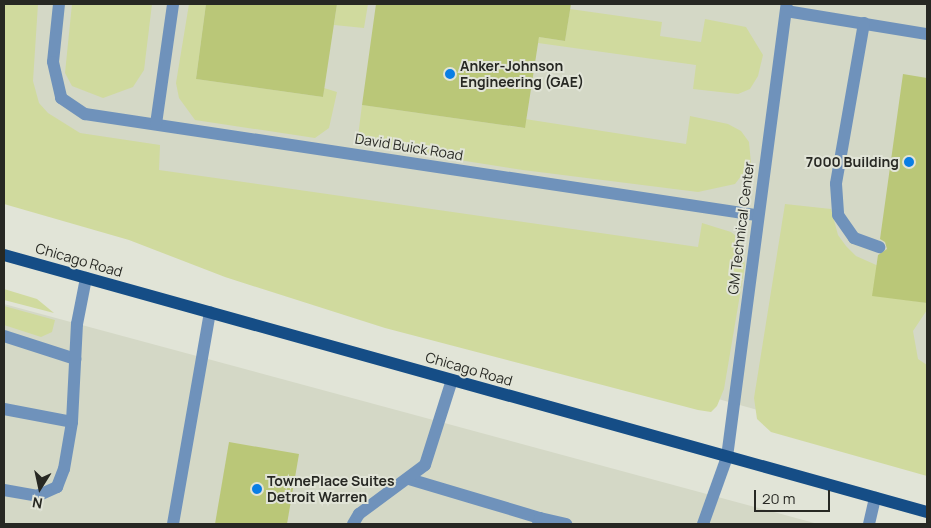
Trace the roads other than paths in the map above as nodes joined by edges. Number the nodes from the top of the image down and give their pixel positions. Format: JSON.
{"nodes":[{"id":1,"x":59,"y":4,"type":"edge"},
{"id":2,"x":173,"y":4,"type":"edge"},
{"id":3,"x":786,"y":7,"type":"edge"},
{"id":4,"x":864,"y":23,"type":"junction"},
{"id":5,"x":926,"y":33,"type":"edge"},
{"id":6,"x":156,"y":124,"type":"junction"},
{"id":7,"x":756,"y":215,"type":"junction"},
{"id":8,"x":879,"y":246,"type":"dead end"},
{"id":9,"x":4,"y":255,"type":"edge"},
{"id":10,"x":86,"y":278,"type":"junction"},
{"id":11,"x":210,"y":312,"type":"junction"},
{"id":12,"x":4,"y":336,"type":"edge"},
{"id":13,"x":74,"y":359,"type":"junction"},
{"id":14,"x":452,"y":380,"type":"junction"},
{"id":15,"x":4,"y":408,"type":"edge"},
{"id":16,"x":72,"y":422,"type":"junction"},
{"id":17,"x":727,"y":456,"type":"junction"},
{"id":18,"x":409,"y":479,"type":"junction"},
{"id":19,"x":4,"y":490,"type":"edge"},
{"id":20,"x":875,"y":498,"type":"junction"},
{"id":21,"x":927,"y":512,"type":"edge"},
{"id":22,"x":539,"y":521,"type":"edge"},
{"id":23,"x":173,"y":524,"type":"edge"},
{"id":24,"x":353,"y":524,"type":"edge"},
{"id":25,"x":566,"y":524,"type":"edge"},
{"id":26,"x":703,"y":524,"type":"edge"},
{"id":27,"x":868,"y":524,"type":"edge"}],
"edges":[{"from":1,"to":6,"type":"lane","name":"David Buick Road"},
{"from":2,"to":6,"type":"lane"},
{"from":3,"to":4,"type":"lane"},
{"from":3,"to":7,"type":"lane","name":"GM Technical Center"},
{"from":4,"to":5,"type":"lane"},
{"from":4,"to":8,"type":"lane"},
{"from":6,"to":7,"type":"lane","name":"David Buick Road"},
{"from":7,"to":17,"type":"lane","name":"GM Technical Center"},
{"from":9,"to":10,"type":"main road","name":"Chicago Road"},
{"from":10,"to":11,"type":"main road","name":"Chicago Road"},
{"from":10,"to":13,"type":"lane"},
{"from":11,"to":14,"type":"main road","name":"Chicago Road"},
{"from":11,"to":23,"type":"lane"},
{"from":12,"to":13,"type":"lane"},
{"from":13,"to":16,"type":"lane"},
{"from":14,"to":17,"type":"main road","name":"Chicago Road"},
{"from":14,"to":18,"type":"lane"},
{"from":15,"to":16,"type":"lane"},
{"from":16,"to":19,"type":"lane"},
{"from":17,"to":20,"type":"main road","name":"Chicago Road"},
{"from":17,"to":26,"type":"lane","name":"GM Technical Center"},
{"from":18,"to":22,"type":"lane"},
{"from":18,"to":24,"type":"lane"},
{"from":20,"to":21,"type":"main road","name":"Chicago Road"},
{"from":20,"to":27,"type":"lane"},
{"from":22,"to":25,"type":"lane"}]}
